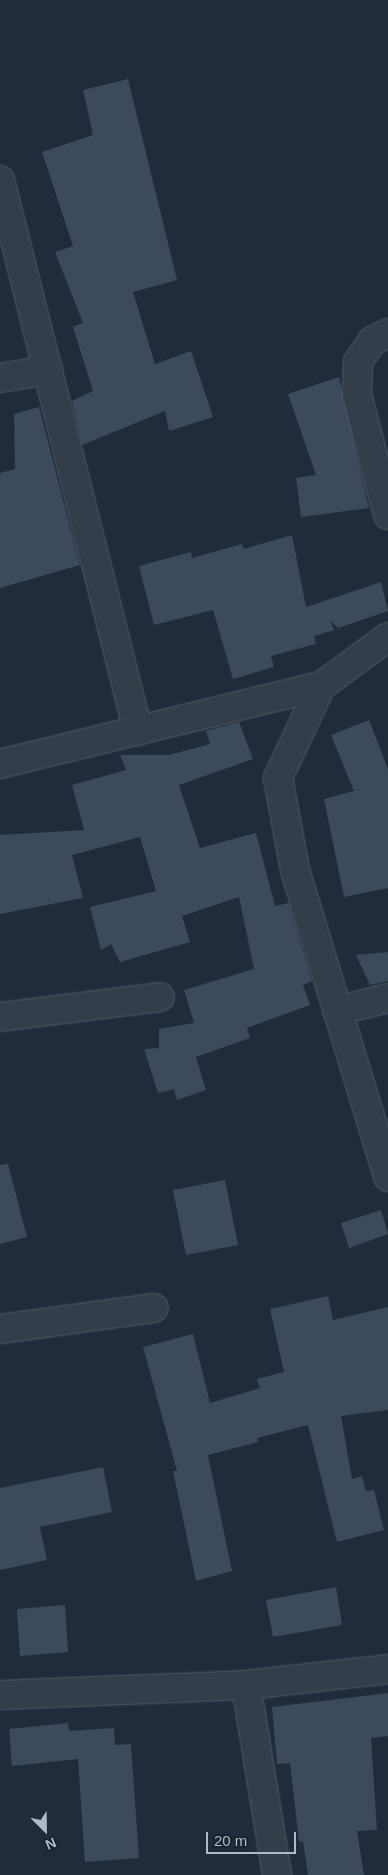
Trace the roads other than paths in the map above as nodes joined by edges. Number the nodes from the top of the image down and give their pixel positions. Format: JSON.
{"nodes":[{"id":1,"x":0,"y":180,"type":"edge"},
{"id":2,"x":388,"y":333,"type":"edge"},
{"id":3,"x":48,"y":370,"type":"junction"},
{"id":4,"x":0,"y":378,"type":"edge"},
{"id":5,"x":388,"y":515,"type":"edge"},
{"id":6,"x":388,"y":637,"type":"edge"},
{"id":7,"x":321,"y":686,"type":"junction"},
{"id":8,"x":138,"y":731,"type":"junction"},
{"id":9,"x":0,"y":764,"type":"edge"},
{"id":10,"x":160,"y":996,"type":"dead end"},
{"id":11,"x":388,"y":998,"type":"edge"},
{"id":12,"x":337,"y":1011,"type":"junction"},
{"id":13,"x":0,"y":1017,"type":"edge"},
{"id":14,"x":388,"y":1176,"type":"edge"},
{"id":15,"x":154,"y":1308,"type":"dead end"},
{"id":16,"x":0,"y":1329,"type":"edge"},
{"id":17,"x":388,"y":1669,"type":"edge"},
{"id":18,"x":246,"y":1684,"type":"junction"},
{"id":19,"x":0,"y":1695,"type":"edge"},
{"id":20,"x":277,"y":1875,"type":"edge"}],
"edges":[{"from":1,"to":3,"type":"street"},
{"from":2,"to":5,"type":"street"},
{"from":3,"to":4,"type":"street"},
{"from":3,"to":8,"type":"street"},
{"from":6,"to":7,"type":"street"},
{"from":7,"to":8,"type":"street"},
{"from":7,"to":12,"type":"street"},
{"from":8,"to":9,"type":"street"},
{"from":10,"to":13,"type":"street"},
{"from":11,"to":12,"type":"street"},
{"from":12,"to":14,"type":"street"},
{"from":15,"to":16,"type":"street"},
{"from":17,"to":18,"type":"street"},
{"from":18,"to":19,"type":"street"},
{"from":18,"to":20,"type":"street"}]}
